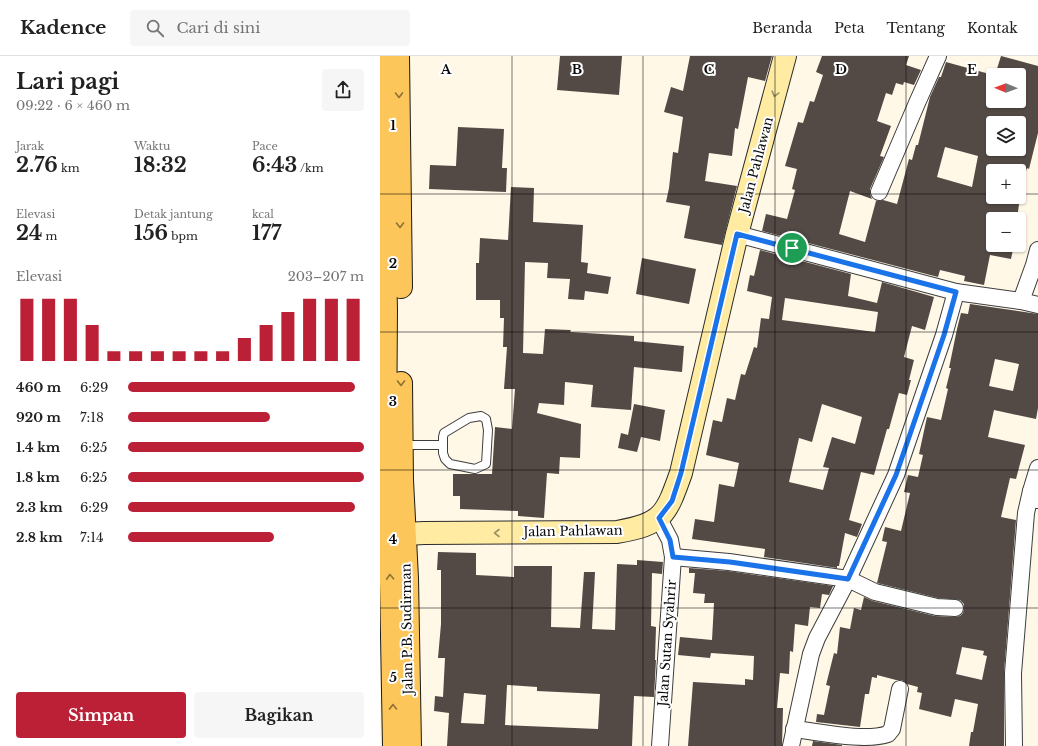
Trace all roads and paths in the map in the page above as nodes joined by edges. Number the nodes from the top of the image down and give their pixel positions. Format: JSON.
{"nodes":[{"id":1,"x":380,"y":56,"type":"edge"},
{"id":2,"x":398,"y":56,"type":"edge"},
{"id":3,"x":785,"y":56,"type":"edge"},
{"id":4,"x":938,"y":56,"type":"edge"},
{"id":5,"x":380,"y":92,"type":"edge"},
{"id":6,"x":879,"y":192,"type":"dead end"},
{"id":7,"x":737,"y":234,"type":"junction"},
{"id":8,"x":1038,"y":250,"type":"edge"},
{"id":9,"x":956,"y":292,"type":"junction"},
{"id":10,"x":1021,"y":300,"type":"junction"},
{"id":11,"x":1038,"y":305,"type":"edge"},
{"id":12,"x":383,"y":309,"type":"edge"},
{"id":13,"x":443,"y":446,"type":"junction"},
{"id":14,"x":389,"y":450,"type":"edge"},
{"id":15,"x":1038,"y":468,"type":"edge"},
{"id":16,"x":1035,"y":496,"type":"edge"},
{"id":17,"x":659,"y":518,"type":"junction"},
{"id":18,"x":391,"y":535,"type":"edge"},
{"id":19,"x":672,"y":550,"type":"junction"},
{"id":20,"x":848,"y":579,"type":"junction"},
{"id":21,"x":955,"y":608,"type":"dead end"},
{"id":22,"x":900,"y":689,"type":"dead end"},
{"id":23,"x":794,"y":729,"type":"junction"},
{"id":24,"x":394,"y":746,"type":"edge"},
{"id":25,"x":410,"y":746,"type":"edge"},
{"id":26,"x":660,"y":746,"type":"edge"},
{"id":27,"x":791,"y":746,"type":"edge"},
{"id":28,"x":1014,"y":746,"type":"edge"}],
"edges":[{"from":1,"to":5,"type":"main road","name":"Jalan P.B. Sudirman"},
{"from":2,"to":14,"type":"main road","name":"Jalan P.B. Sudirman","one_way":true},
{"from":3,"to":7,"type":"main road","name":"Jalan Pahlawan","one_way":true},
{"from":4,"to":6,"type":"street"},
{"from":5,"to":12,"type":"main road","name":"Jalan P.B. Sudirman"},
{"from":7,"to":9,"type":"street"},
{"from":7,"to":17,"type":"main road","name":"Jalan Pahlawan"},
{"from":8,"to":10,"type":"street"},
{"from":9,"to":10,"type":"street"},
{"from":9,"to":20,"type":"street"},
{"from":10,"to":11,"type":"street"},
{"from":12,"to":14,"type":"main road","name":"Jalan P.B. Sudirman"},
{"from":13,"to":13,"type":"lane"},
{"from":13,"to":14,"type":"lane"},
{"from":14,"to":18,"type":"main road","name":"Jalan P.B. Sudirman"},
{"from":15,"to":16,"type":"street"},
{"from":16,"to":28,"type":"street"},
{"from":17,"to":18,"type":"main road","name":"Jalan Pahlawan","one_way":true},
{"from":17,"to":19,"type":"street"},
{"from":24,"to":18,"type":"main road","name":"Jalan P.B. Sudirman","one_way":true},
{"from":18,"to":25,"type":"main road","name":"Jalan P.B. Sudirman"},
{"from":19,"to":20,"type":"street"},
{"from":19,"to":26,"type":"street","name":"Jalan Sutan Syahrir"},
{"from":20,"to":21,"type":"street"},
{"from":20,"to":23,"type":"street"},
{"from":22,"to":23,"type":"street"},
{"from":23,"to":27,"type":"street"}]}
